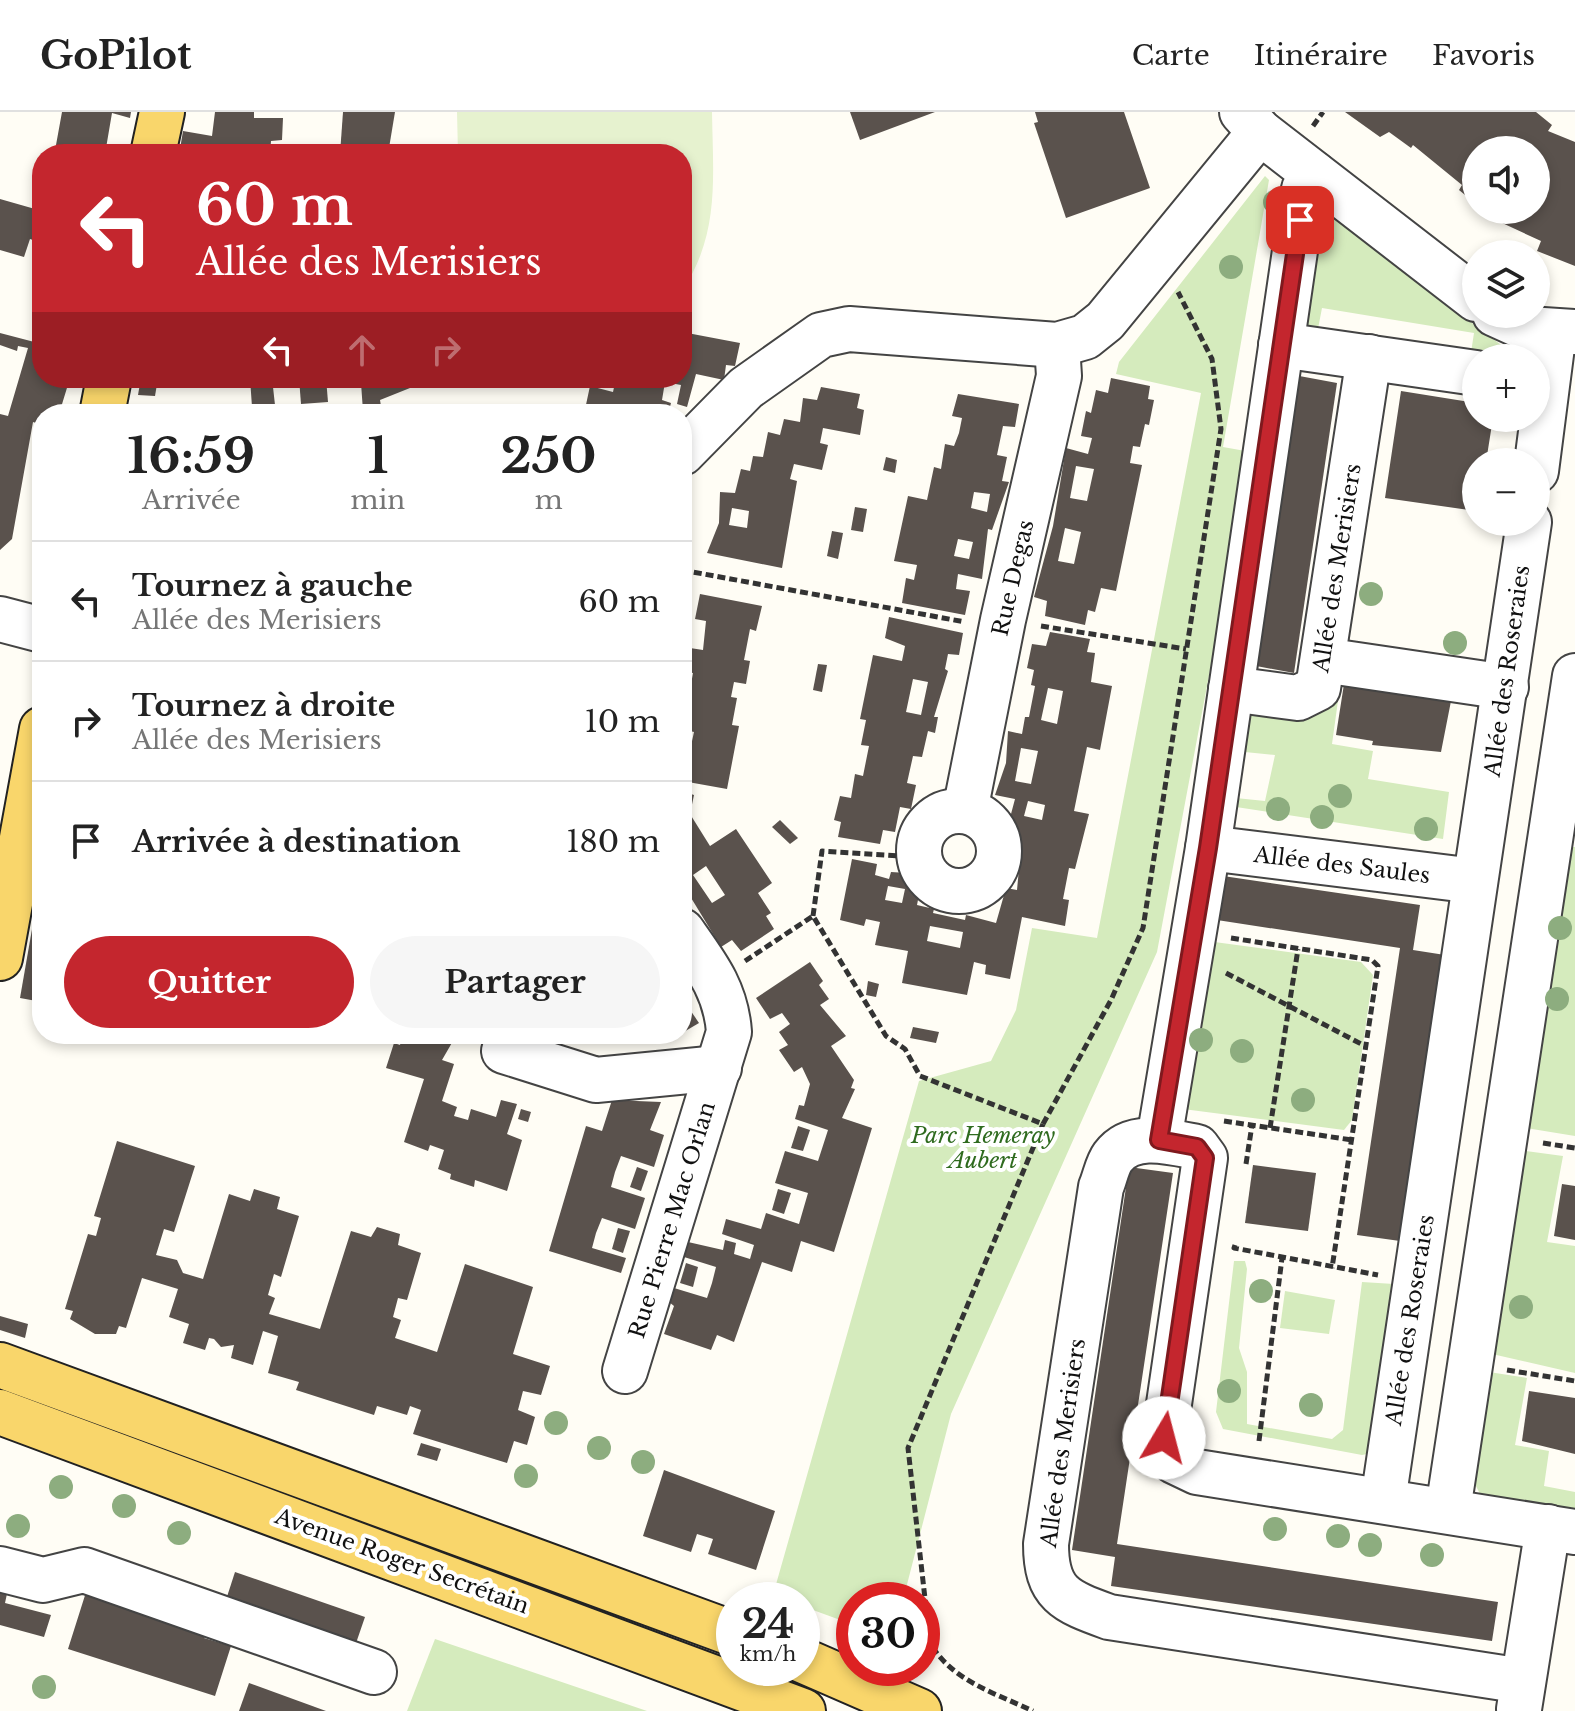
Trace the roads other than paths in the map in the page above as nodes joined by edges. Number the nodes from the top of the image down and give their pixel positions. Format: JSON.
{"nodes":[{"id":1,"x":162,"y":112,"type":"edge"},
{"id":2,"x":1251,"y":122,"type":"edge"},
{"id":3,"x":155,"y":144,"type":"edge"},
{"id":4,"x":1314,"y":174,"type":"junction"},
{"id":5,"x":1462,"y":288,"type":"edge"},
{"id":6,"x":1526,"y":328,"type":"edge"},
{"id":7,"x":1564,"y":331,"type":"edge"},
{"id":8,"x":1057,"y":345,"type":"junction"},
{"id":9,"x":1281,"y":345,"type":"junction"},
{"id":10,"x":1369,"y":357,"type":"junction"},
{"id":11,"x":1462,"y":371,"type":"edge"},
{"id":12,"x":1553,"y":382,"type":"edge"},
{"id":13,"x":692,"y":443,"type":"edge"},
{"id":14,"x":1540,"y":448,"type":"edge"},
{"id":15,"x":1527,"y":536,"type":"edge"},
{"id":16,"x":0,"y":619,"type":"edge"},
{"id":17,"x":32,"y":627,"type":"edge"},
{"id":18,"x":1323,"y":660,"type":"junction"},
{"id":19,"x":1575,"y":676,"type":"edge"},
{"id":20,"x":1506,"y":687,"type":"junction"},
{"id":21,"x":1231,"y":689,"type":"junction"},
{"id":22,"x":32,"y":784,"type":"edge"},
{"id":23,"x":965,"y":811,"type":"junction"},
{"id":24,"x":1485,"y":819,"type":"junction"},
{"id":25,"x":1563,"y":831,"type":"edge"},
{"id":26,"x":1208,"y":848,"type":"junction"},
{"id":27,"x":1475,"y":881,"type":"junction"},
{"id":28,"x":692,"y":945,"type":"edge"},
{"id":29,"x":0,"y":958,"type":"edge"},
{"id":30,"x":504,"y":1051,"type":"dead end"},
{"id":31,"x":719,"y":1068,"type":"junction"},
{"id":32,"x":1447,"y":1075,"type":"junction"},
{"id":33,"x":1514,"y":1084,"type":"junction"},
{"id":34,"x":1159,"y":1140,"type":"junction"},
{"id":35,"x":0,"y":1365,"type":"edge"},
{"id":36,"x":625,"y":1371,"type":"dead end"},
{"id":37,"x":0,"y":1412,"type":"edge"},
{"id":38,"x":1383,"y":1501,"type":"junction"},
{"id":39,"x":1448,"y":1510,"type":"junction"},
{"id":40,"x":1562,"y":1530,"type":"edge"},
{"id":41,"x":0,"y":1569,"type":"edge"},
{"id":42,"x":716,"y":1627,"type":"edge"},
{"id":43,"x":820,"y":1668,"type":"edge"},
{"id":44,"x":374,"y":1672,"type":"dead end"},
{"id":45,"x":1521,"y":1696,"type":"edge"},
{"id":46,"x":803,"y":1711,"type":"edge"},
{"id":47,"x":919,"y":1711,"type":"edge"}],
"edges":[{"from":1,"to":3,"type":"main road"},
{"from":2,"to":4,"type":"street"},
{"from":2,"to":8,"type":"street"},
{"from":4,"to":5,"type":"street"},
{"from":4,"to":9,"type":"street"},
{"from":6,"to":7,"type":"street"},
{"from":7,"to":12,"type":"street"},
{"from":8,"to":13,"type":"street"},
{"from":8,"to":23,"type":"street","name":"Rue Degas"},
{"from":9,"to":10,"type":"street"},
{"from":9,"to":21,"type":"street"},
{"from":10,"to":11,"type":"street"},
{"from":10,"to":18,"type":"street","name":"Allée des Merisiers"},
{"from":12,"to":14,"type":"street"},
{"from":15,"to":20,"type":"street","name":"Allée des Roseraies"},
{"from":16,"to":17,"type":"street"},
{"from":18,"to":20,"type":"street"},
{"from":18,"to":21,"type":"street","name":"Allée des Merisiers"},
{"from":19,"to":25,"type":"street"},
{"from":20,"to":24,"type":"street","name":"Allée des Roseraies"},
{"from":21,"to":26,"type":"street"},
{"from":22,"to":29,"type":"main road"},
{"from":23,"to":23,"type":"street"},
{"from":24,"to":25,"type":"street"},
{"from":24,"to":27,"type":"street","name":"Allée des Roseraies"},
{"from":25,"to":33,"type":"street"},
{"from":26,"to":27,"type":"street","name":"Allée des Saules"},
{"from":26,"to":34,"type":"street"},
{"from":27,"to":32,"type":"street","name":"Allée des Roseraies"},
{"from":28,"to":31,"type":"street","name":"Rue Pierre Mac Orlan"},
{"from":30,"to":31,"type":"street","name":"Rue Pierre Mac Orlan"},
{"from":31,"to":36,"type":"street","name":"Rue Pierre Mac Orlan"},
{"from":32,"to":33,"type":"street"},
{"from":32,"to":38,"type":"street","name":"Allée des Roseraies"},
{"from":33,"to":39,"type":"street"},
{"from":34,"to":38,"type":"street","name":"Allée des Merisiers"},
{"from":34,"to":45,"type":"street","name":"Allée des Merisiers"},
{"from":35,"to":42,"type":"main road","name":"Avenue Roger Secrétain"},
{"from":37,"to":46,"type":"main road","name":"Avenue Roger Secrétain"},
{"from":38,"to":39,"type":"street"},
{"from":39,"to":40,"type":"street"},
{"from":40,"to":45,"type":"street"},
{"from":41,"to":44,"type":"street"},
{"from":43,"to":47,"type":"main road"}]}
